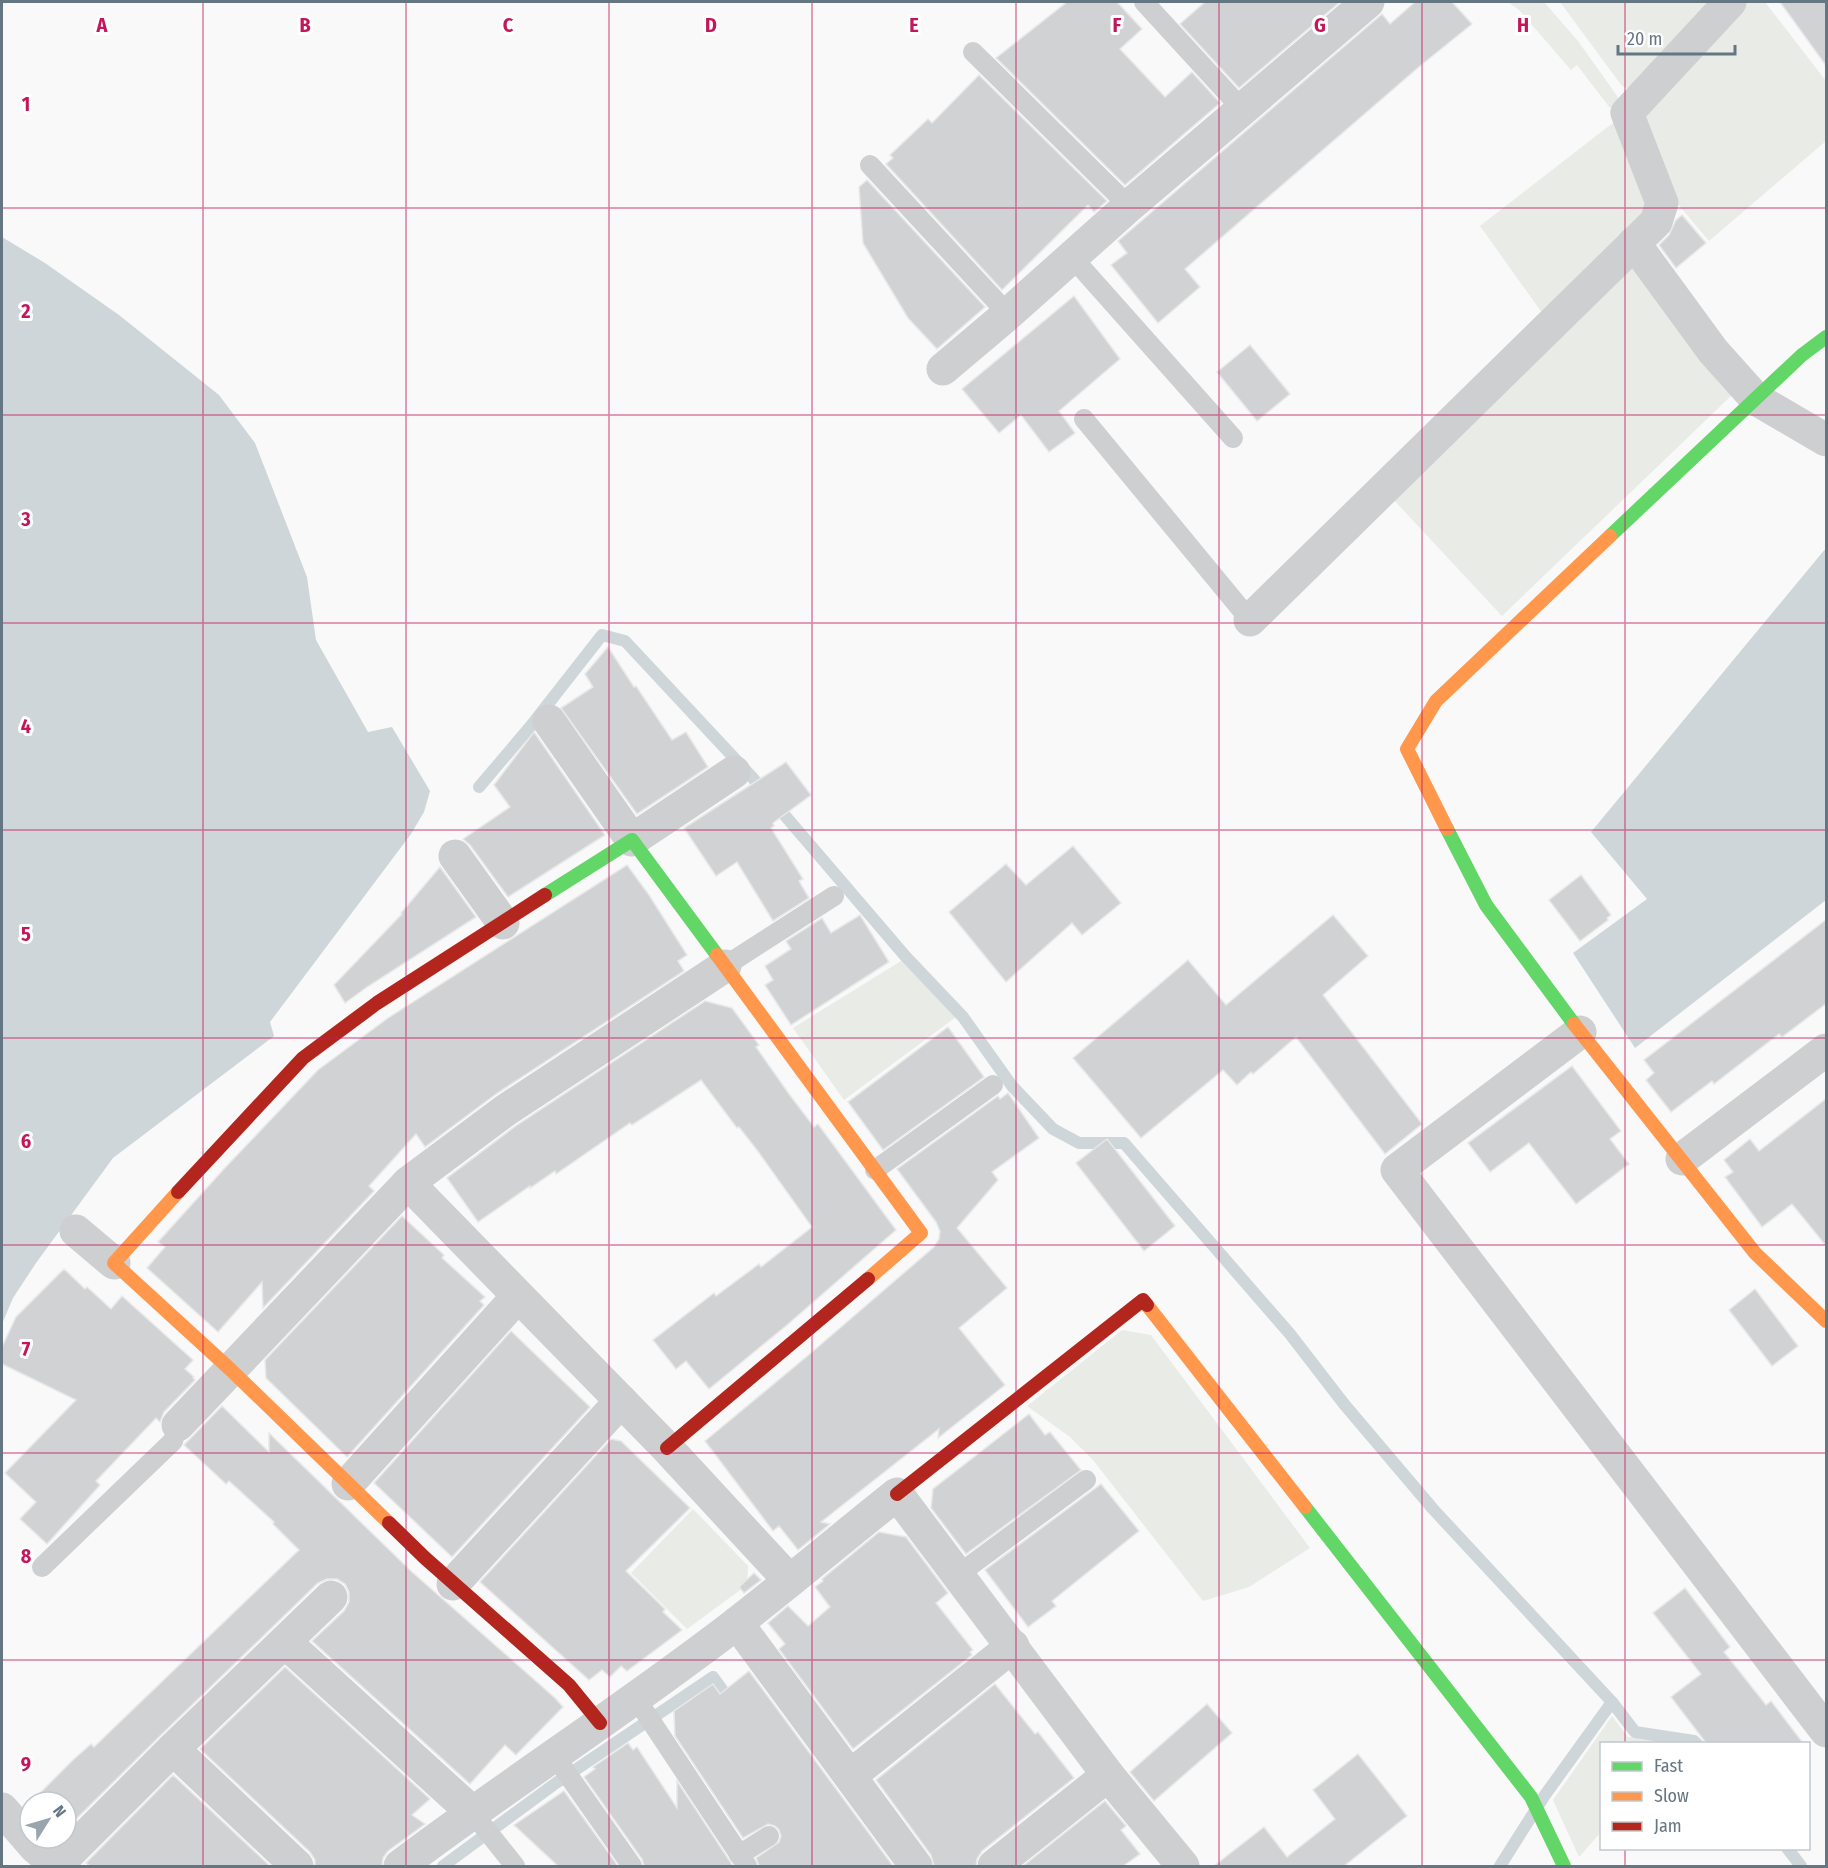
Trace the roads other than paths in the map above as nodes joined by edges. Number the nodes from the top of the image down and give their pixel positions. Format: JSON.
{"nodes":[{"id":1,"x":1144,"y":2,"type":"edge"},
{"id":2,"x":1368,"y":2,"type":"edge"},
{"id":3,"x":1730,"y":2,"type":"edge"},
{"id":4,"x":973,"y":52,"type":"dead end"},
{"id":5,"x":1242,"y":109,"type":"junction"},
{"id":6,"x":870,"y":165,"type":"dead end"},
{"id":7,"x":1129,"y":206,"type":"junction"},
{"id":8,"x":1634,"y":243,"type":"junction"},
{"id":9,"x":1072,"y":257,"type":"junction"},
{"id":10,"x":1008,"y":314,"type":"junction"},
{"id":11,"x":1827,"y":337,"type":"edge"},
{"id":12,"x":943,"y":369,"type":"dead end"},
{"id":13,"x":1756,"y":399,"type":"junction"},
{"id":14,"x":1084,"y":419,"type":"dead end"},
{"id":15,"x":1233,"y":438,"type":"dead end"},
{"id":16,"x":1827,"y":440,"type":"edge"},
{"id":17,"x":1250,"y":620,"type":"joint"},
{"id":18,"x":549,"y":721,"type":"dead end"},
{"id":19,"x":734,"y":772,"type":"dead end"},
{"id":20,"x":632,"y":840,"type":"junction"},
{"id":21,"x":455,"y":856,"type":"dead end"},
{"id":22,"x":834,"y":896,"type":"dead end"},
{"id":23,"x":503,"y":923,"type":"junction"},
{"id":24,"x":725,"y":966,"type":"junction"},
{"id":25,"x":1580,"y":1032,"type":"junction"},
{"id":26,"x":1827,"y":1050,"type":"edge"},
{"id":27,"x":993,"y":1085,"type":"dead end"},
{"id":28,"x":1682,"y":1159,"type":"junction"},
{"id":29,"x":875,"y":1170,"type":"junction"},
{"id":30,"x":408,"y":1183,"type":"junction"},
{"id":31,"x":76,"y":1231,"type":"dead end"},
{"id":32,"x":114,"y":1263,"type":"junction"},
{"id":33,"x":518,"y":1296,"type":"junction"},
{"id":34,"x":1827,"y":1321,"type":"edge"},
{"id":35,"x":231,"y":1370,"type":"junction"},
{"id":36,"x":621,"y":1401,"type":"junction"},
{"id":37,"x":178,"y":1425,"type":"joint"},
{"id":38,"x":667,"y":1449,"type":"junction"},
{"id":39,"x":1086,"y":1480,"type":"dead end"},
{"id":40,"x":348,"y":1484,"type":"junction"},
{"id":41,"x":897,"y":1494,"type":"junction"},
{"id":42,"x":42,"y":1567,"type":"dead end"},
{"id":43,"x":959,"y":1574,"type":"junction"},
{"id":44,"x":789,"y":1580,"type":"junction"},
{"id":45,"x":453,"y":1584,"type":"junction"},
{"id":46,"x":331,"y":1597,"type":"dead end"},
{"id":47,"x":737,"y":1623,"type":"junction"},
{"id":48,"x":285,"y":1642,"type":"junction"},
{"id":49,"x":1013,"y":1646,"type":"junction"},
{"id":50,"x":635,"y":1697,"type":"junction"},
{"id":51,"x":600,"y":1723,"type":"junction"},
{"id":52,"x":1827,"y":1731,"type":"edge"},
{"id":53,"x":173,"y":1749,"type":"junction"},
{"id":54,"x":554,"y":1755,"type":"junction"},
{"id":55,"x":1108,"y":1775,"type":"junction"},
{"id":56,"x":850,"y":1776,"type":"junction"},
{"id":57,"x":2,"y":1809,"type":"edge"},
{"id":58,"x":472,"y":1812,"type":"junction"},
{"id":59,"x":769,"y":1836,"type":"dead end"},
{"id":60,"x":743,"y":1861,"type":"edge"},
{"id":61,"x":58,"y":1866,"type":"edge"},
{"id":62,"x":297,"y":1866,"type":"edge"},
{"id":63,"x":400,"y":1866,"type":"edge"},
{"id":64,"x":515,"y":1866,"type":"edge"},
{"id":65,"x":632,"y":1866,"type":"edge"},
{"id":66,"x":916,"y":1866,"type":"edge"},
{"id":67,"x":994,"y":1866,"type":"edge"},
{"id":68,"x":1184,"y":1866,"type":"edge"},
{"id":69,"x":1564,"y":1866,"type":"edge"}],
"edges":[{"from":1,"to":5,"type":"lane"},
{"from":2,"to":5,"type":"street"},
{"from":3,"to":8,"type":"street"},
{"from":4,"to":7,"type":"lane"},
{"from":5,"to":7,"type":"street"},
{"from":6,"to":10,"type":"lane"},
{"from":7,"to":9,"type":"street"},
{"from":8,"to":13,"type":"street"},
{"from":8,"to":17,"type":"street"},
{"from":9,"to":10,"type":"street"},
{"from":9,"to":15,"type":"lane"},
{"from":10,"to":12,"type":"street"},
{"from":11,"to":13,"type":"street"},
{"from":13,"to":16,"type":"street"},
{"from":13,"to":25,"type":"street"},
{"from":14,"to":17,"type":"lane"},
{"from":18,"to":20,"type":"street"},
{"from":19,"to":20,"type":"street"},
{"from":20,"to":23,"type":"street"},
{"from":20,"to":24,"type":"street"},
{"from":21,"to":23,"type":"street"},
{"from":22,"to":24,"type":"lane"},
{"from":23,"to":32,"type":"street"},
{"from":24,"to":29,"type":"street"},
{"from":24,"to":30,"type":"street"},
{"from":25,"to":28,"type":"street"},
{"from":25,"to":52,"type":"street"},
{"from":26,"to":28,"type":"street"},
{"from":27,"to":29,"type":"lane"},
{"from":28,"to":34,"type":"street"},
{"from":29,"to":38,"type":"street"},
{"from":30,"to":33,"type":"street"},
{"from":30,"to":35,"type":"street"},
{"from":31,"to":32,"type":"street"},
{"from":32,"to":35,"type":"street"},
{"from":33,"to":36,"type":"street"},
{"from":33,"to":40,"type":"street"},
{"from":35,"to":37,"type":"street"},
{"from":35,"to":40,"type":"street"},
{"from":36,"to":38,"type":"street"},
{"from":36,"to":45,"type":"street"},
{"from":37,"to":42,"type":"lane"},
{"from":38,"to":44,"type":"street"},
{"from":39,"to":43,"type":"lane"},
{"from":40,"to":45,"type":"street"},
{"from":41,"to":43,"type":"street"},
{"from":41,"to":44,"type":"street"},
{"from":41,"to":69,"type":"street"},
{"from":43,"to":49,"type":"street"},
{"from":44,"to":47,"type":"street"},
{"from":45,"to":51,"type":"street"},
{"from":46,"to":48,"type":"street"},
{"from":47,"to":50,"type":"street"},
{"from":47,"to":56,"type":"street"},
{"from":48,"to":53,"type":"street"},
{"from":48,"to":58,"type":"street"},
{"from":49,"to":55,"type":"street"},
{"from":49,"to":56,"type":"street"},
{"from":50,"to":51,"type":"street"},
{"from":50,"to":60,"type":"lane"},
{"from":51,"to":54,"type":"street"},
{"from":53,"to":61,"type":"street"},
{"from":53,"to":62,"type":"street"},
{"from":54,"to":58,"type":"street"},
{"from":54,"to":65,"type":"lane"},
{"from":55,"to":67,"type":"street"},
{"from":55,"to":68,"type":"street"},
{"from":56,"to":66,"type":"street"},
{"from":57,"to":61,"type":"street"},
{"from":58,"to":63,"type":"street"},
{"from":58,"to":64,"type":"lane"},
{"from":59,"to":60,"type":"lane"}]}
